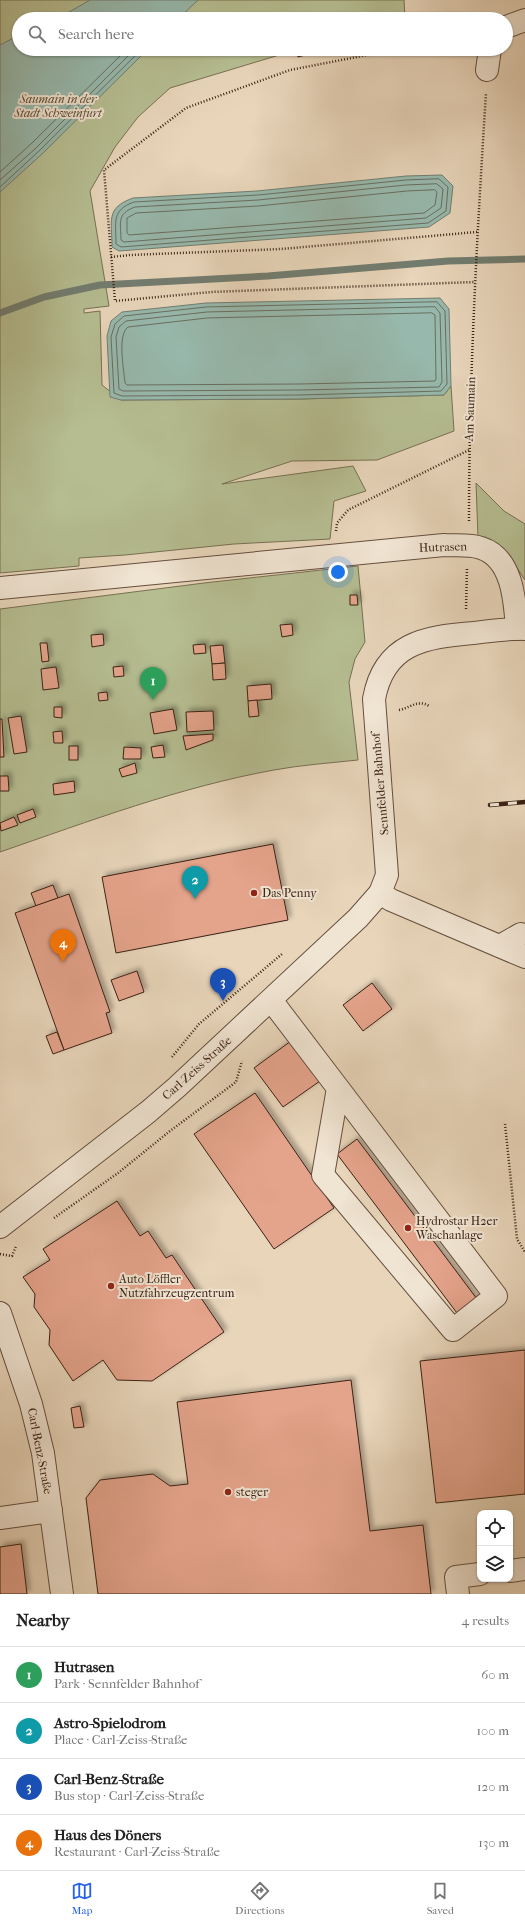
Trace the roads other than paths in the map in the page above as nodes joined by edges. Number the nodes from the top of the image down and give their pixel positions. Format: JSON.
{"nodes":[{"id":1,"x":525,"y":20,"type":"edge"},
{"id":2,"x":513,"y":24,"type":"edge"},
{"id":3,"x":489,"y":56,"type":"edge"},
{"id":4,"x":487,"y":70,"type":"road end"},
{"id":5,"x":0,"y":588,"type":"edge"},
{"id":6,"x":521,"y":629,"type":"edge"},
{"id":7,"x":380,"y":893,"type":"junction"},
{"id":8,"x":524,"y":933,"type":"edge"},
{"id":9,"x":500,"y":946,"type":"junction"},
{"id":10,"x":525,"y":957,"type":"edge"},
{"id":11,"x":271,"y":1000,"type":"junction"},
{"id":12,"x":338,"y":1088,"type":"junction"},
{"id":13,"x":0,"y":1227,"type":"edge"},
{"id":14,"x":0,"y":1313,"type":"edge"},
{"id":15,"x":51,"y":1511,"type":"junction"},
{"id":16,"x":0,"y":1518,"type":"edge"},
{"id":17,"x":525,"y":1569,"type":"edge"},
{"id":18,"x":513,"y":1571,"type":"edge"},
{"id":19,"x":477,"y":1574,"type":"edge"},
{"id":20,"x":62,"y":1594,"type":"edge"},
{"id":21,"x":458,"y":1594,"type":"edge"}],
"edges":[{"from":1,"to":2,"type":"street"},
{"from":3,"to":4,"type":"street"},
{"from":5,"to":6,"type":"street","name":"Hutrasen"},
{"from":6,"to":7,"type":"street","name":"Sennfelder Bahnhof"},
{"from":7,"to":9,"type":"street"},
{"from":7,"to":11,"type":"street","name":"Carl-Zeiss-Straße"},
{"from":8,"to":9,"type":"street"},
{"from":9,"to":10,"type":"street"},
{"from":11,"to":12,"type":"street"},
{"from":11,"to":13,"type":"street","name":"Carl-Zeiss-Straße"},
{"from":12,"to":12,"type":"street"},
{"from":14,"to":15,"type":"street","name":"Carl-Benz-Straße"},
{"from":15,"to":16,"type":"street"},
{"from":15,"to":20,"type":"street","name":"Carl-Benz-Straße"},
{"from":17,"to":18,"type":"street"},
{"from":19,"to":21,"type":"street"}]}
